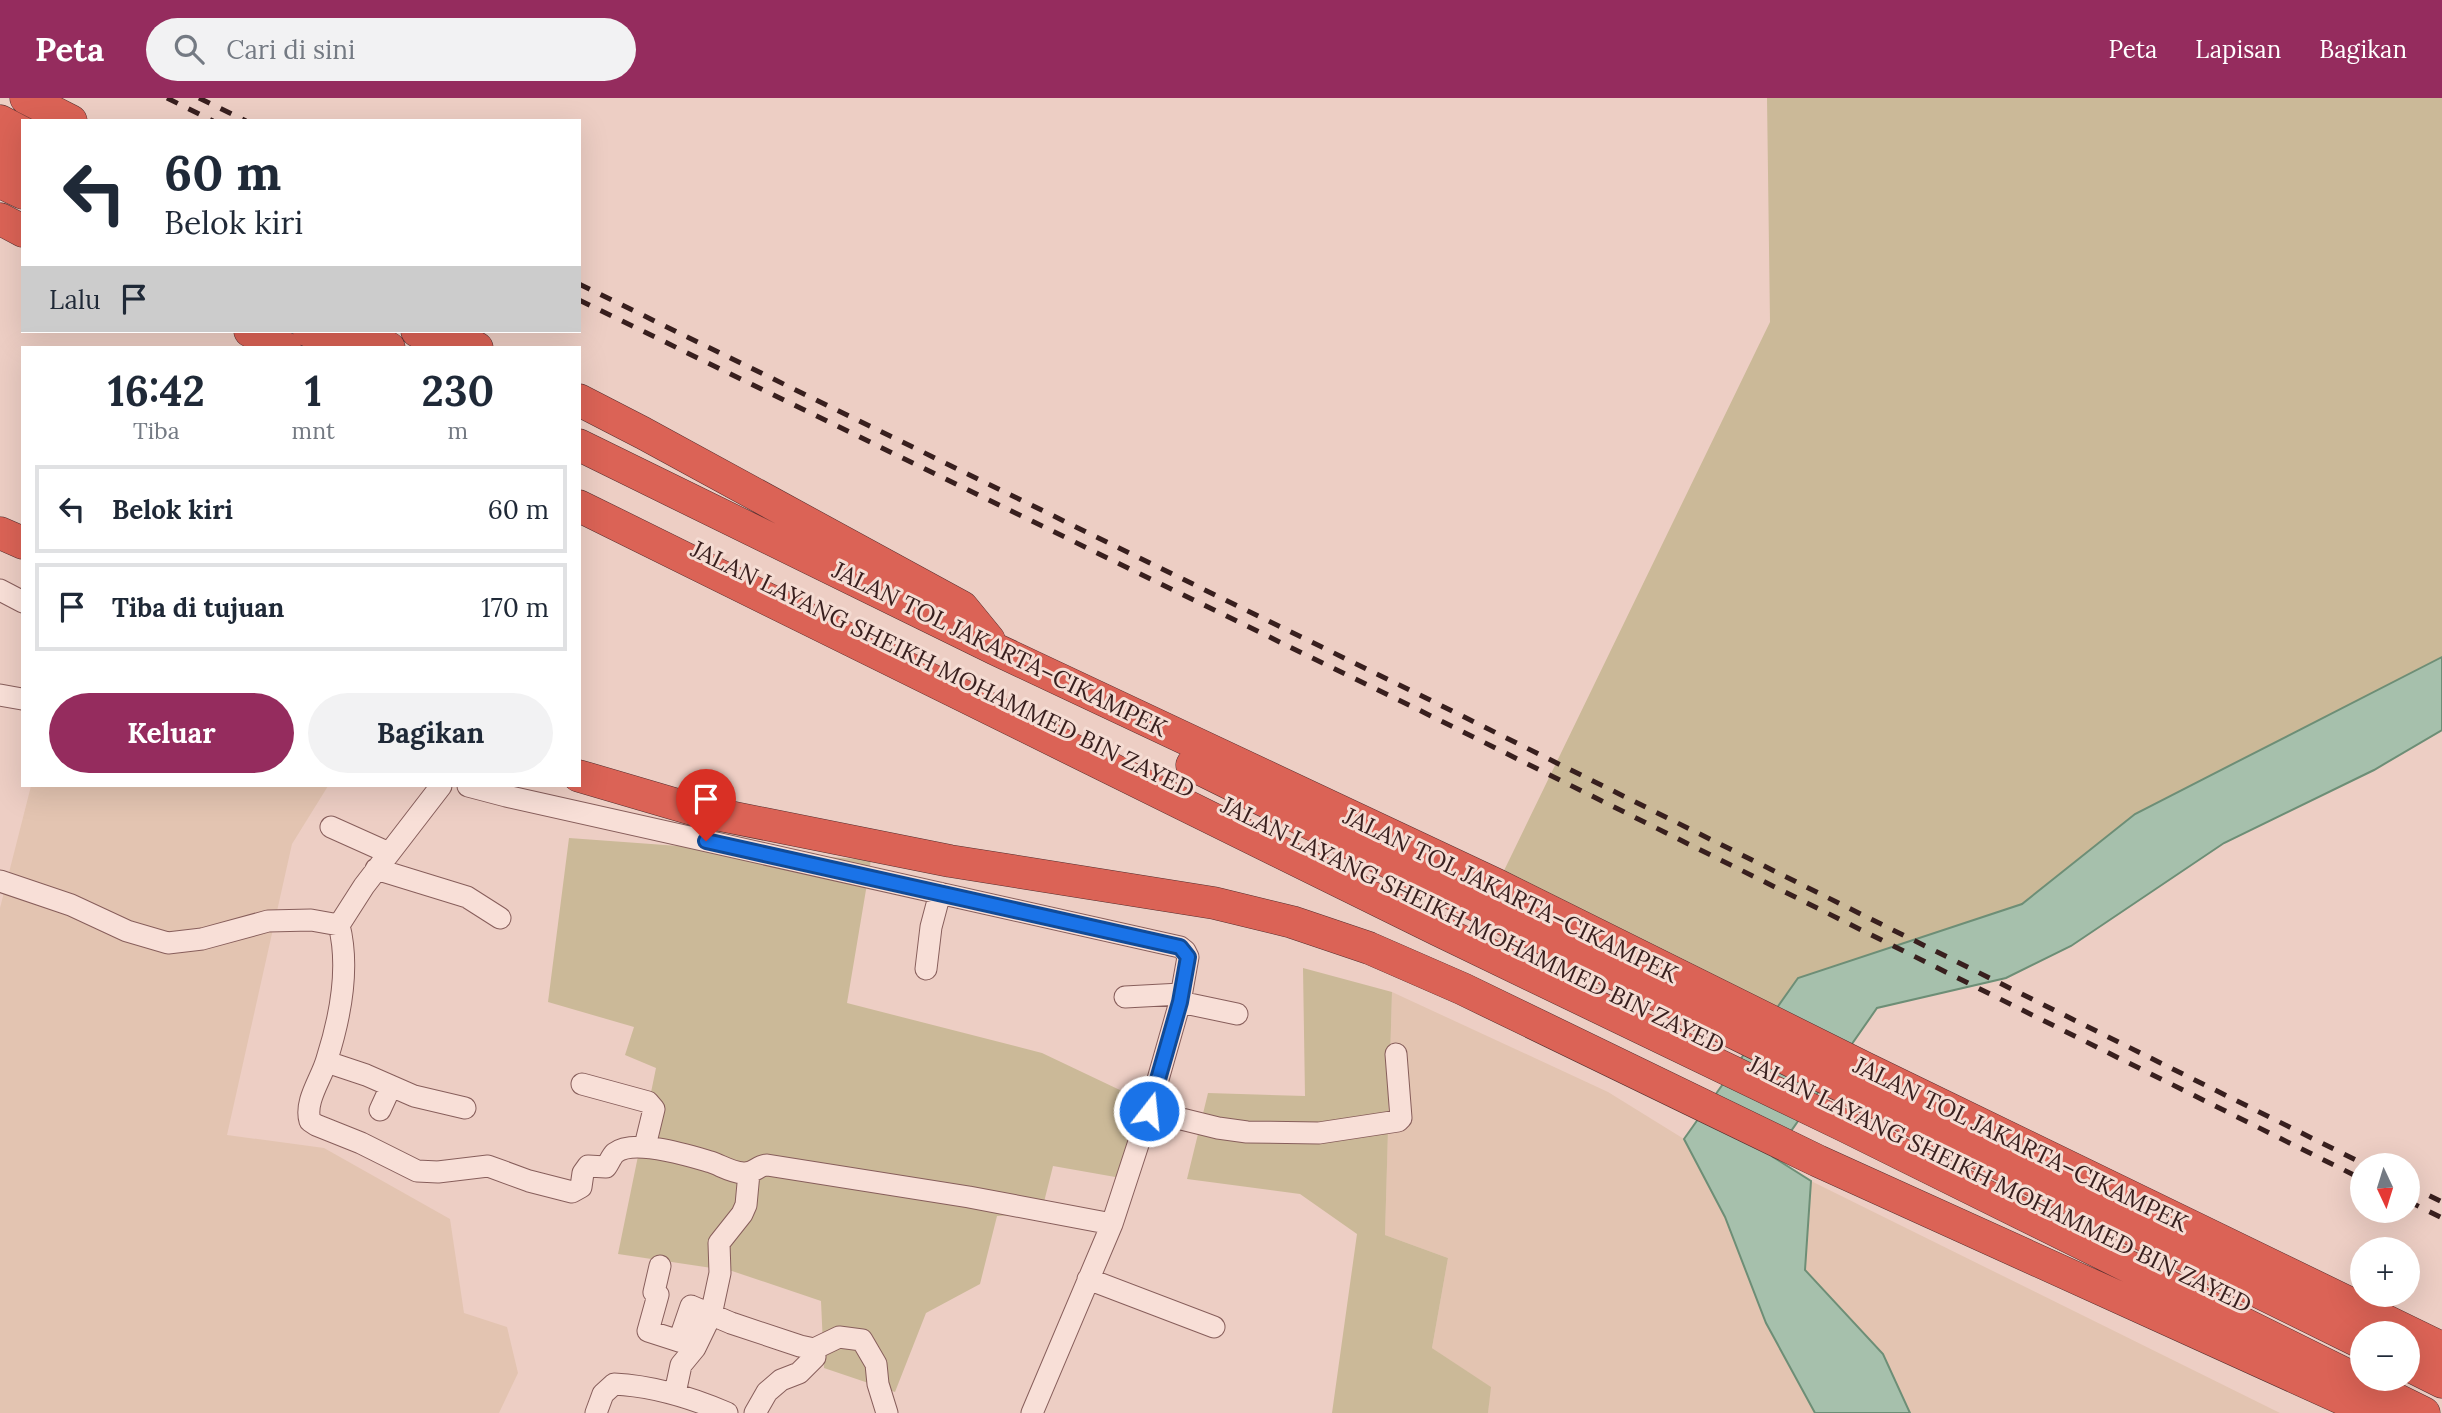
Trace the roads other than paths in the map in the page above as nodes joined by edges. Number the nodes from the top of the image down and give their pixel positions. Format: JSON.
{"nodes":[{"id":1,"x":26,"y":98,"type":"edge"},
{"id":2,"x":67,"y":119,"type":"edge"},
{"id":3,"x":0,"y":121,"type":"edge"},
{"id":4,"x":21,"y":132,"type":"edge"},
{"id":5,"x":0,"y":151,"type":"edge"},
{"id":6,"x":21,"y":161,"type":"edge"},
{"id":7,"x":0,"y":181,"type":"edge"},
{"id":8,"x":21,"y":191,"type":"edge"},
{"id":9,"x":0,"y":207,"type":"edge"},
{"id":10,"x":21,"y":218,"type":"edge"},
{"id":11,"x":0,"y":219,"type":"edge"},
{"id":12,"x":21,"y":230,"type":"edge"},
{"id":13,"x":229,"y":333,"type":"edge"},
{"id":14,"x":254,"y":333,"type":"edge"},
{"id":15,"x":313,"y":333,"type":"edge"},
{"id":16,"x":358,"y":333,"type":"edge"},
{"id":17,"x":423,"y":333,"type":"edge"},
{"id":18,"x":463,"y":339,"type":"edge"},
{"id":19,"x":257,"y":346,"type":"edge"},
{"id":20,"x":281,"y":346,"type":"edge"},
{"id":21,"x":341,"y":346,"type":"edge"},
{"id":22,"x":384,"y":346,"type":"edge"},
{"id":23,"x":581,"y":401,"type":"edge"},
{"id":24,"x":581,"y":445,"type":"edge"},
{"id":25,"x":581,"y":462,"type":"edge"},
{"id":26,"x":581,"y":494,"type":"edge"},
{"id":27,"x":581,"y":507,"type":"edge"},
{"id":28,"x":0,"y":533,"type":"edge"},
{"id":29,"x":21,"y":542,"type":"edge"},
{"id":30,"x":0,"y":590,"type":"edge"},
{"id":31,"x":21,"y":601,"type":"edge"},
{"id":32,"x":995,"y":649,"type":"junction"},
{"id":33,"x":0,"y":695,"type":"edge"},
{"id":34,"x":21,"y":699,"type":"edge"},
{"id":35,"x":581,"y":777,"type":"edge"},
{"id":36,"x":440,"y":787,"type":"edge"},
{"id":37,"x":472,"y":787,"type":"edge"},
{"id":38,"x":331,"y":827,"type":"dead end"},
{"id":39,"x":383,"y":861,"type":"junction"},
{"id":40,"x":0,"y":881,"type":"edge"},
{"id":41,"x":940,"y":893,"type":"junction"},
{"id":42,"x":500,"y":918,"type":"dead end"},
{"id":43,"x":339,"y":925,"type":"junction"},
{"id":44,"x":926,"y":969,"type":"dead end"},
{"id":45,"x":1125,"y":997,"type":"dead end"},
{"id":46,"x":1181,"y":998,"type":"junction"},
{"id":47,"x":1237,"y":1014,"type":"dead end"},
{"id":48,"x":1396,"y":1054,"type":"dead end"},
{"id":49,"x":327,"y":1062,"type":"junction"},
{"id":50,"x":582,"y":1084,"type":"dead end"},
{"id":51,"x":391,"y":1086,"type":"junction"},
{"id":52,"x":465,"y":1108,"type":"dead end"},
{"id":53,"x":380,"y":1110,"type":"dead end"},
{"id":54,"x":1149,"y":1111,"type":"junction"},
{"id":55,"x":645,"y":1146,"type":"junction"},
{"id":56,"x":749,"y":1173,"type":"junction"},
{"id":57,"x":1112,"y":1224,"type":"junction"},
{"id":58,"x":660,"y":1266,"type":"dead end"},
{"id":59,"x":1088,"y":1279,"type":"junction"},
{"id":60,"x":711,"y":1315,"type":"junction"},
{"id":61,"x":1214,"y":1327,"type":"dead end"},
{"id":62,"x":2350,"y":1337,"type":"edge"},
{"id":63,"x":2442,"y":1348,"type":"edge"},
{"id":64,"x":814,"y":1349,"type":"junction"},
{"id":65,"x":2350,"y":1358,"type":"edge"},
{"id":66,"x":2420,"y":1371,"type":"edge"},
{"id":67,"x":2442,"y":1382,"type":"edge"},
{"id":68,"x":2419,"y":1391,"type":"edge"},
{"id":69,"x":675,"y":1393,"type":"junction"},
{"id":70,"x":2442,"y":1402,"type":"edge"},
{"id":71,"x":596,"y":1413,"type":"edge"},
{"id":72,"x":727,"y":1413,"type":"edge"},
{"id":73,"x":755,"y":1413,"type":"edge"},
{"id":74,"x":887,"y":1413,"type":"edge"},
{"id":75,"x":1032,"y":1413,"type":"edge"},
{"id":76,"x":2374,"y":1413,"type":"edge"},
{"id":77,"x":2424,"y":1413,"type":"edge"}],
"edges":[{"from":1,"to":2,"type":"highway"},
{"from":3,"to":4,"type":"highway"},
{"from":5,"to":6,"type":"highway"},
{"from":7,"to":8,"type":"highway"},
{"from":9,"to":10,"type":"highway"},
{"from":11,"to":12,"type":"highway"},
{"from":13,"to":19,"type":"highway"},
{"from":14,"to":20,"type":"highway"},
{"from":15,"to":21,"type":"highway"},
{"from":16,"to":22,"type":"highway"},
{"from":17,"to":18,"type":"highway"},
{"from":23,"to":32,"type":"highway"},
{"from":24,"to":32,"type":"highway","name":"JALAN TOL JAKARTA–CIKAMPEK"},
{"from":25,"to":62,"type":"highway","name":"JALAN LAYANG SHEIKH MOHAMMED BIN ZAYED"},
{"from":26,"to":65,"type":"highway","name":"JALAN LAYANG SHEIKH MOHAMMED BIN ZAYED"},
{"from":27,"to":77,"type":"highway"},
{"from":28,"to":29,"type":"highway"},
{"from":30,"to":31,"type":"street"},
{"from":32,"to":63,"type":"highway","name":"JALAN TOL JAKARTA–CIKAMPEK"},
{"from":33,"to":34,"type":"street"},
{"from":35,"to":76,"type":"highway"},
{"from":36,"to":39,"type":"street"},
{"from":37,"to":41,"type":"street"},
{"from":38,"to":39,"type":"street"},
{"from":39,"to":42,"type":"street"},
{"from":39,"to":43,"type":"street"},
{"from":40,"to":43,"type":"street"},
{"from":41,"to":44,"type":"street"},
{"from":41,"to":46,"type":"street"},
{"from":43,"to":49,"type":"street"},
{"from":45,"to":46,"type":"street"},
{"from":46,"to":47,"type":"street"},
{"from":46,"to":54,"type":"street"},
{"from":48,"to":54,"type":"street"},
{"from":49,"to":51,"type":"street"},
{"from":49,"to":55,"type":"street"},
{"from":50,"to":55,"type":"street"},
{"from":51,"to":52,"type":"street"},
{"from":51,"to":53,"type":"street"},
{"from":54,"to":57,"type":"street"},
{"from":55,"to":56,"type":"street"},
{"from":56,"to":57,"type":"street"},
{"from":56,"to":60,"type":"street"},
{"from":57,"to":59,"type":"street"},
{"from":58,"to":60,"type":"street"},
{"from":59,"to":61,"type":"street"},
{"from":59,"to":75,"type":"street"},
{"from":60,"to":64,"type":"street"},
{"from":60,"to":69,"type":"street"},
{"from":64,"to":73,"type":"street"},
{"from":64,"to":74,"type":"street"},
{"from":66,"to":67,"type":"highway"},
{"from":68,"to":70,"type":"highway"},
{"from":69,"to":71,"type":"street"},
{"from":69,"to":72,"type":"street"}]}
